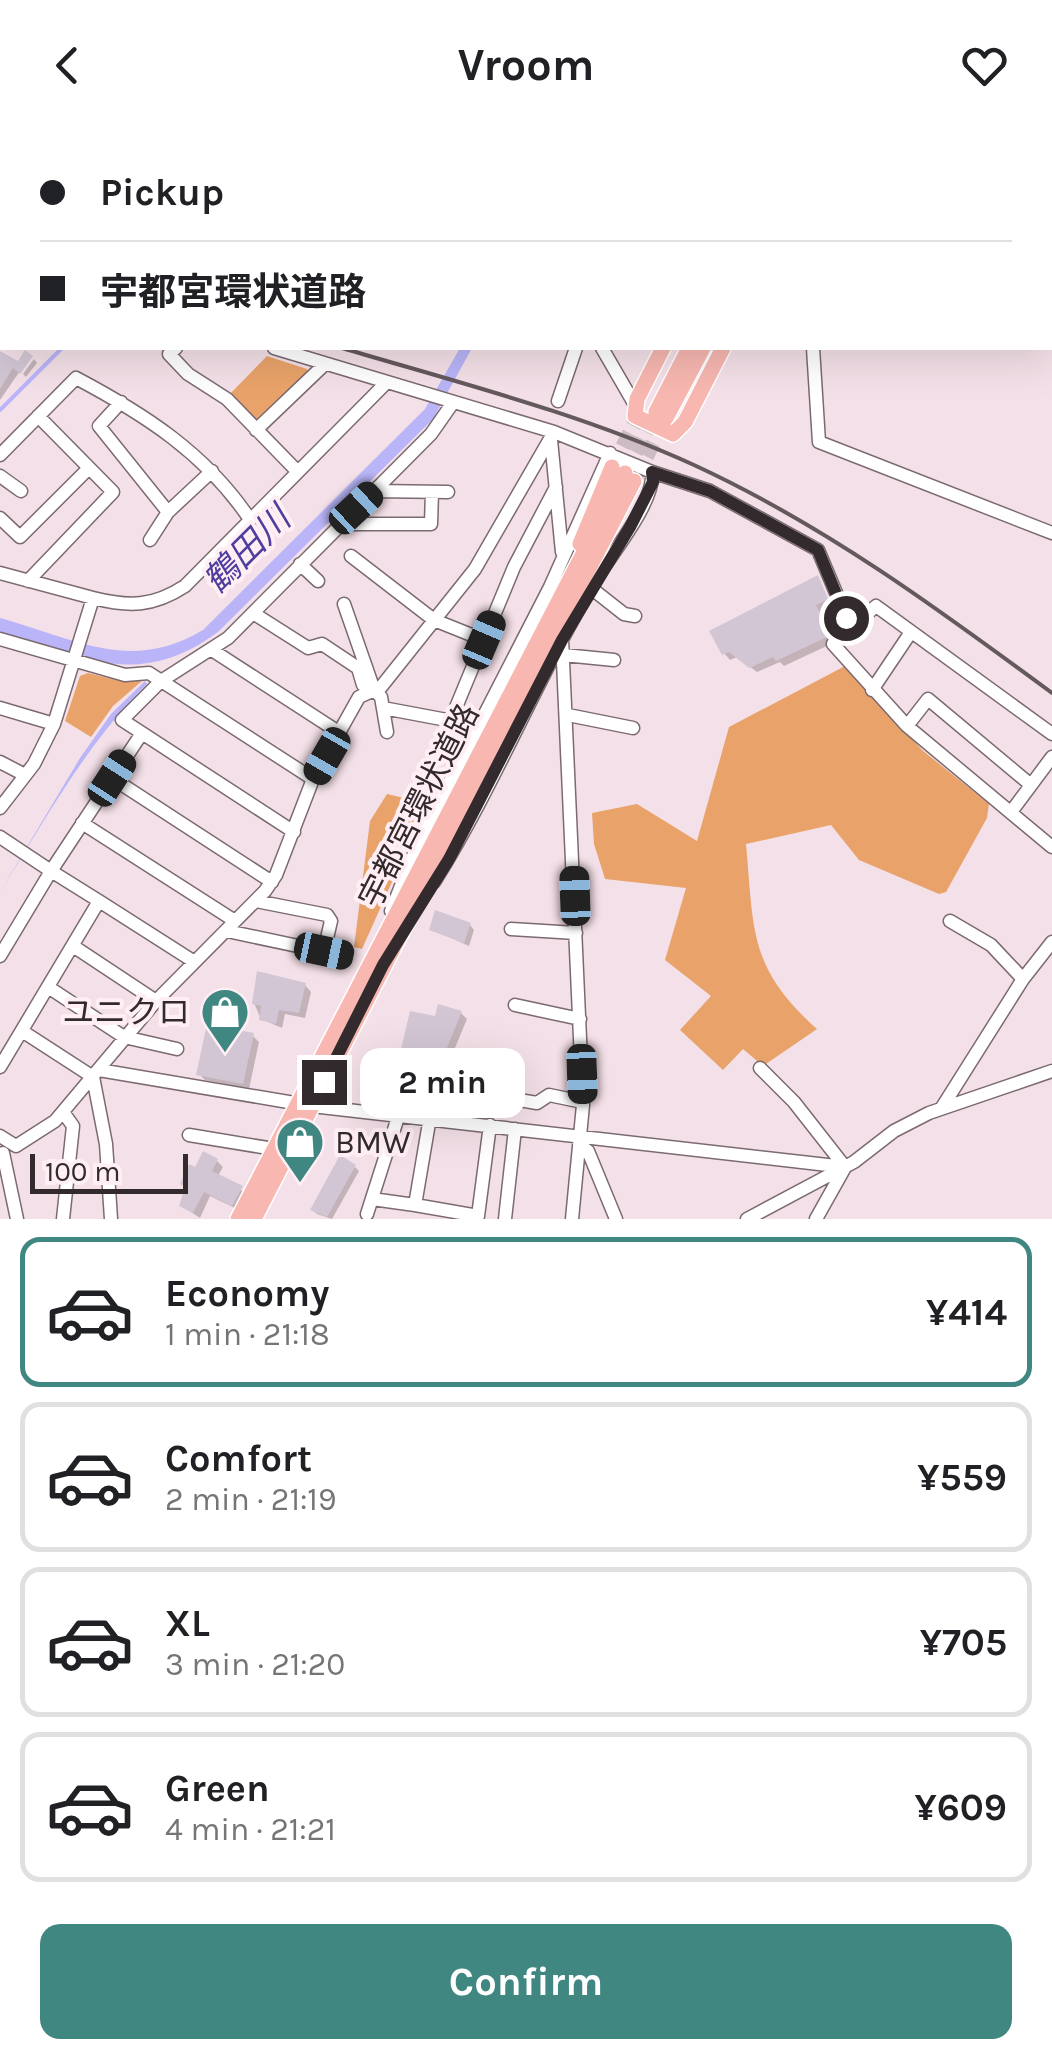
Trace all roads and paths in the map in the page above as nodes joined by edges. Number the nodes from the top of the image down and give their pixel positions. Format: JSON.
{"nodes":[{"id":1,"x":174,"y":350,"type":"edge"},
{"id":2,"x":280,"y":350,"type":"edge"},
{"id":3,"x":575,"y":350,"type":"edge"},
{"id":4,"x":604,"y":350,"type":"edge"},
{"id":5,"x":663,"y":350,"type":"edge"},
{"id":6,"x":674,"y":350,"type":"edge"},
{"id":7,"x":688,"y":350,"type":"edge"},
{"id":8,"x":701,"y":350,"type":"edge"},
{"id":9,"x":710,"y":350,"type":"edge"},
{"id":10,"x":722,"y":350,"type":"edge"},
{"id":11,"x":813,"y":350,"type":"edge"},
{"id":12,"x":325,"y":364,"type":"junction"},
{"id":13,"x":385,"y":384,"type":"junction"},
{"id":14,"x":558,"y":401,"type":"dead end"},
{"id":15,"x":121,"y":402,"type":"junction"},
{"id":16,"x":449,"y":403,"type":"junction"},
{"id":17,"x":655,"y":412,"type":"junction"},
{"id":18,"x":38,"y":416,"type":"junction"},
{"id":19,"x":256,"y":430,"type":"junction"},
{"id":20,"x":553,"y":436,"type":"junction"},
{"id":21,"x":0,"y":455,"type":"edge"},
{"id":22,"x":88,"y":468,"type":"junction"},
{"id":23,"x":212,"y":470,"type":"junction"},
{"id":24,"x":296,"y":470,"type":"junction"},
{"id":25,"x":629,"y":472,"type":"junction"},
{"id":26,"x":0,"y":476,"type":"edge"},
{"id":27,"x":556,"y":487,"type":"junction"},
{"id":28,"x":20,"y":491,"type":"dead end"},
{"id":29,"x":374,"y":492,"type":"junction"},
{"id":30,"x":432,"y":492,"type":"junction"},
{"id":31,"x":448,"y":492,"type":"dead end"},
{"id":32,"x":168,"y":512,"type":"junction"},
{"id":33,"x":0,"y":518,"type":"edge"},
{"id":34,"x":249,"y":518,"type":"junction"},
{"id":35,"x":339,"y":524,"type":"junction"},
{"id":36,"x":1052,"y":533,"type":"edge"},
{"id":37,"x":150,"y":540,"type":"dead end"},
{"id":38,"x":350,"y":556,"type":"dead end"},
{"id":39,"x":563,"y":556,"type":"junction"},
{"id":40,"x":300,"y":564,"type":"junction"},
{"id":41,"x":0,"y":573,"type":"edge"},
{"id":42,"x":585,"y":576,"type":"junction"},
{"id":43,"x":28,"y":581,"type":"junction"},
{"id":44,"x":318,"y":581,"type":"dead end"},
{"id":45,"x":94,"y":598,"type":"junction"},
{"id":46,"x":344,"y":604,"type":"dead end"},
{"id":47,"x":254,"y":613,"type":"junction"},
{"id":48,"x":635,"y":616,"type":"dead end"},
{"id":49,"x":434,"y":620,"type":"junction"},
{"id":50,"x":911,"y":632,"type":"junction"},
{"id":51,"x":0,"y":639,"type":"edge"},
{"id":52,"x":484,"y":640,"type":"junction"},
{"id":53,"x":562,"y":640,"type":"junction"},
{"id":54,"x":833,"y":644,"type":"junction"},
{"id":55,"x":212,"y":650,"type":"junction"},
{"id":56,"x":564,"y":655,"type":"junction"},
{"id":57,"x":76,"y":659,"type":"junction"},
{"id":58,"x":614,"y":660,"type":"dead end"},
{"id":59,"x":161,"y":681,"type":"junction"},
{"id":60,"x":374,"y":690,"type":"junction"},
{"id":61,"x":872,"y":690,"type":"junction"},
{"id":62,"x":0,"y":708,"type":"edge"},
{"id":63,"x":383,"y":708,"type":"junction"},
{"id":64,"x":568,"y":715,"type":"junction"},
{"id":65,"x":54,"y":724,"type":"junction"},
{"id":66,"x":907,"y":726,"type":"junction"},
{"id":67,"x":633,"y":728,"type":"dead end"},
{"id":68,"x":387,"y":732,"type":"dead end"},
{"id":69,"x":142,"y":733,"type":"junction"},
{"id":70,"x":340,"y":733,"type":"junction"},
{"id":71,"x":1052,"y":734,"type":"edge"},
{"id":72,"x":1052,"y":756,"type":"edge"},
{"id":73,"x":0,"y":762,"type":"edge"},
{"id":74,"x":25,"y":774,"type":"junction"},
{"id":75,"x":112,"y":778,"type":"junction"},
{"id":76,"x":314,"y":779,"type":"junction"},
{"id":77,"x":1031,"y":784,"type":"junction"},
{"id":78,"x":0,"y":808,"type":"edge"},
{"id":79,"x":1012,"y":812,"type":"junction"},
{"id":80,"x":82,"y":823,"type":"junction"},
{"id":81,"x":294,"y":832,"type":"junction"},
{"id":82,"x":0,"y":837,"type":"edge"},
{"id":83,"x":1052,"y":847,"type":"edge"},
{"id":84,"x":51,"y":870,"type":"junction"},
{"id":85,"x":272,"y":882,"type":"junction"},
{"id":86,"x":99,"y":901,"type":"junction"},
{"id":87,"x":256,"y":901,"type":"junction"},
{"id":88,"x":950,"y":922,"type":"dead end"},
{"id":89,"x":231,"y":926,"type":"junction"},
{"id":90,"x":510,"y":929,"type":"dead end"},
{"id":91,"x":576,"y":933,"type":"junction"},
{"id":92,"x":1052,"y":942,"type":"edge"},
{"id":93,"x":73,"y":946,"type":"junction"},
{"id":94,"x":324,"y":951,"type":"junction"},
{"id":95,"x":0,"y":956,"type":"edge"},
{"id":96,"x":345,"y":956,"type":"dead end"},
{"id":97,"x":193,"y":961,"type":"junction"},
{"id":98,"x":377,"y":962,"type":"junction"},
{"id":99,"x":1023,"y":979,"type":"junction"},
{"id":100,"x":48,"y":987,"type":"junction"},
{"id":101,"x":156,"y":1001,"type":"junction"},
{"id":102,"x":515,"y":1004,"type":"dead end"},
{"id":103,"x":580,"y":1019,"type":"junction"},
{"id":104,"x":22,"y":1031,"type":"junction"},
{"id":105,"x":124,"y":1037,"type":"junction"},
{"id":106,"x":177,"y":1049,"type":"dead end"},
{"id":107,"x":0,"y":1067,"type":"edge"},
{"id":108,"x":760,"y":1068,"type":"dead end"},
{"id":109,"x":1052,"y":1071,"type":"edge"},
{"id":110,"x":96,"y":1074,"type":"junction"},
{"id":111,"x":465,"y":1091,"type":"dead end"},
{"id":112,"x":583,"y":1102,"type":"junction"},
{"id":113,"x":305,"y":1104,"type":"junction"},
{"id":114,"x":942,"y":1108,"type":"junction"},
{"id":115,"x":63,"y":1112,"type":"junction"},
{"id":116,"x":399,"y":1114,"type":"junction"},
{"id":117,"x":430,"y":1117,"type":"junction"},
{"id":118,"x":490,"y":1126,"type":"junction"},
{"id":119,"x":516,"y":1129,"type":"junction"},
{"id":120,"x":189,"y":1135,"type":"dead end"},
{"id":121,"x":0,"y":1136,"type":"edge"},
{"id":122,"x":580,"y":1142,"type":"junction"},
{"id":123,"x":274,"y":1149,"type":"junction"},
{"id":124,"x":6,"y":1151,"type":"edge"},
{"id":125,"x":845,"y":1166,"type":"junction"},
{"id":126,"x":372,"y":1199,"type":"junction"},
{"id":127,"x":416,"y":1206,"type":"junction"},
{"id":128,"x":367,"y":1214,"type":"dead end"},
{"id":129,"x":478,"y":1216,"type":"junction"},
{"id":130,"x":17,"y":1219,"type":"edge"},
{"id":131,"x":63,"y":1219,"type":"edge"},
{"id":132,"x":111,"y":1219,"type":"edge"},
{"id":133,"x":238,"y":1219,"type":"edge"},
{"id":134,"x":254,"y":1219,"type":"edge"},
{"id":135,"x":503,"y":1219,"type":"edge"},
{"id":136,"x":572,"y":1219,"type":"edge"},
{"id":137,"x":616,"y":1219,"type":"edge"},
{"id":138,"x":747,"y":1219,"type":"edge"},
{"id":139,"x":816,"y":1219,"type":"edge"}],
"edges":[{"from":1,"to":19,"type":"street"},
{"from":2,"to":12,"type":"street"},
{"from":3,"to":14,"type":"street"},
{"from":4,"to":17,"type":"street"},
{"from":5,"to":17,"type":"main road"},
{"from":6,"to":17,"type":"main road"},
{"from":7,"to":17,"type":"main road"},
{"from":8,"to":17,"type":"main road"},
{"from":9,"to":17,"type":"main road"},
{"from":10,"to":17,"type":"main road"},
{"from":11,"to":36,"type":"street"},
{"from":12,"to":13,"type":"street"},
{"from":12,"to":19,"type":"street"},
{"from":13,"to":16,"type":"street"},
{"from":13,"to":24,"type":"street"},
{"from":15,"to":18,"type":"street"},
{"from":15,"to":23,"type":"street"},
{"from":15,"to":32,"type":"street"},
{"from":16,"to":20,"type":"street"},
{"from":16,"to":29,"type":"street"},
{"from":18,"to":21,"type":"street"},
{"from":18,"to":22,"type":"street"},
{"from":19,"to":24,"type":"street"},
{"from":20,"to":25,"type":"street"},
{"from":20,"to":27,"type":"street"},
{"from":20,"to":49,"type":"street"},
{"from":22,"to":33,"type":"street"},
{"from":22,"to":43,"type":"street"},
{"from":23,"to":32,"type":"street"},
{"from":23,"to":34,"type":"street"},
{"from":24,"to":34,"type":"street"},
{"from":25,"to":39,"type":"street"},
{"from":25,"to":42,"type":"main road","name":"宇都宮環状道路"},
{"from":25,"to":42,"type":"main road"},
{"from":25,"to":54,"type":"street"},
{"from":26,"to":28,"type":"street"},
{"from":27,"to":39,"type":"street"},
{"from":27,"to":52,"type":"street"},
{"from":29,"to":30,"type":"street"},
{"from":29,"to":35,"type":"street"},
{"from":30,"to":31,"type":"street"},
{"from":30,"to":35,"type":"street"},
{"from":32,"to":37,"type":"street"},
{"from":34,"to":45,"type":"street"},
{"from":35,"to":40,"type":"street"},
{"from":38,"to":49,"type":"street"},
{"from":39,"to":98,"type":"street"},
{"from":40,"to":44,"type":"street"},
{"from":40,"to":47,"type":"street"},
{"from":41,"to":43,"type":"street"},
{"from":42,"to":48,"type":"street"},
{"from":42,"to":53,"type":"street"},
{"from":42,"to":98,"type":"main road","name":"宇都宮環状道路"},
{"from":43,"to":45,"type":"street"},
{"from":45,"to":57,"type":"street"},
{"from":46,"to":60,"type":"street"},
{"from":47,"to":55,"type":"street"},
{"from":47,"to":60,"type":"street"},
{"from":49,"to":52,"type":"street"},
{"from":49,"to":60,"type":"street"},
{"from":50,"to":54,"type":"street"},
{"from":50,"to":61,"type":"street"},
{"from":50,"to":71,"type":"street"},
{"from":51,"to":57,"type":"street"},
{"from":52,"to":63,"type":"street"},
{"from":53,"to":56,"type":"street"},
{"from":53,"to":98,"type":"street"},
{"from":54,"to":61,"type":"street"},
{"from":55,"to":59,"type":"street"},
{"from":55,"to":70,"type":"street"},
{"from":56,"to":58,"type":"street"},
{"from":56,"to":64,"type":"street"},
{"from":57,"to":59,"type":"street"},
{"from":57,"to":65,"type":"street"},
{"from":59,"to":69,"type":"street"},
{"from":59,"to":76,"type":"street"},
{"from":60,"to":63,"type":"street"},
{"from":60,"to":70,"type":"street"},
{"from":61,"to":66,"type":"street"},
{"from":62,"to":65,"type":"street"},
{"from":63,"to":68,"type":"street"},
{"from":64,"to":67,"type":"street"},
{"from":64,"to":91,"type":"street"},
{"from":65,"to":74,"type":"street"},
{"from":66,"to":77,"type":"street"},
{"from":66,"to":79,"type":"street"},
{"from":69,"to":75,"type":"street"},
{"from":69,"to":81,"type":"street"},
{"from":70,"to":76,"type":"street"},
{"from":72,"to":77,"type":"street"},
{"from":73,"to":74,"type":"street"},
{"from":74,"to":78,"type":"street"},
{"from":75,"to":80,"type":"street"},
{"from":75,"to":85,"type":"street"},
{"from":76,"to":81,"type":"street"},
{"from":77,"to":79,"type":"street"},
{"from":79,"to":83,"type":"street"},
{"from":80,"to":84,"type":"street"},
{"from":80,"to":89,"type":"street"},
{"from":81,"to":85,"type":"street"},
{"from":82,"to":84,"type":"street"},
{"from":84,"to":86,"type":"street"},
{"from":84,"to":95,"type":"street"},
{"from":85,"to":87,"type":"street"},
{"from":86,"to":93,"type":"street"},
{"from":86,"to":97,"type":"street"},
{"from":87,"to":89,"type":"street"},
{"from":87,"to":94,"type":"street"},
{"from":88,"to":99,"type":"street"},
{"from":89,"to":94,"type":"street"},
{"from":89,"to":97,"type":"street"},
{"from":90,"to":91,"type":"street"},
{"from":91,"to":103,"type":"street"},
{"from":92,"to":99,"type":"street"},
{"from":93,"to":100,"type":"street"},
{"from":93,"to":101,"type":"street"},
{"from":94,"to":96,"type":"street"},
{"from":97,"to":101,"type":"street"},
{"from":98,"to":113,"type":"main road","name":"宇都宮環状道路"},
{"from":99,"to":114,"type":"street"},
{"from":100,"to":104,"type":"street"},
{"from":100,"to":105,"type":"street"},
{"from":101,"to":105,"type":"street"},
{"from":102,"to":103,"type":"street"},
{"from":103,"to":112,"type":"street"},
{"from":104,"to":107,"type":"street"},
{"from":104,"to":110,"type":"street"},
{"from":105,"to":106,"type":"street"},
{"from":105,"to":110,"type":"street"},
{"from":108,"to":125,"type":"street"},
{"from":109,"to":114,"type":"street"},
{"from":110,"to":113,"type":"street"},
{"from":110,"to":115,"type":"street"},
{"from":110,"to":132,"type":"street"},
{"from":111,"to":112,"type":"street"},
{"from":112,"to":122,"type":"street"},
{"from":113,"to":116,"type":"street"},
{"from":113,"to":123,"type":"main road","name":"宇都宮環状道路"},
{"from":113,"to":134,"type":"main road","name":"宇都宮環状道路"},
{"from":114,"to":125,"type":"street"},
{"from":115,"to":124,"type":"street"},
{"from":115,"to":131,"type":"street"},
{"from":116,"to":117,"type":"street"},
{"from":116,"to":126,"type":"street"},
{"from":117,"to":118,"type":"street"},
{"from":117,"to":127,"type":"street"},
{"from":118,"to":119,"type":"street"},
{"from":118,"to":129,"type":"street"},
{"from":119,"to":122,"type":"street"},
{"from":119,"to":135,"type":"street"},
{"from":120,"to":123,"type":"street"},
{"from":121,"to":124,"type":"street"},
{"from":122,"to":125,"type":"street"},
{"from":122,"to":136,"type":"street"},
{"from":122,"to":137,"type":"street"},
{"from":123,"to":133,"type":"main road","name":"宇都宮環状道路"},
{"from":124,"to":130,"type":"street"},
{"from":125,"to":138,"type":"street"},
{"from":125,"to":139,"type":"street"},
{"from":126,"to":127,"type":"street"},
{"from":126,"to":128,"type":"street"},
{"from":127,"to":129,"type":"street"},
{"from":129,"to":135,"type":"street"}]}
